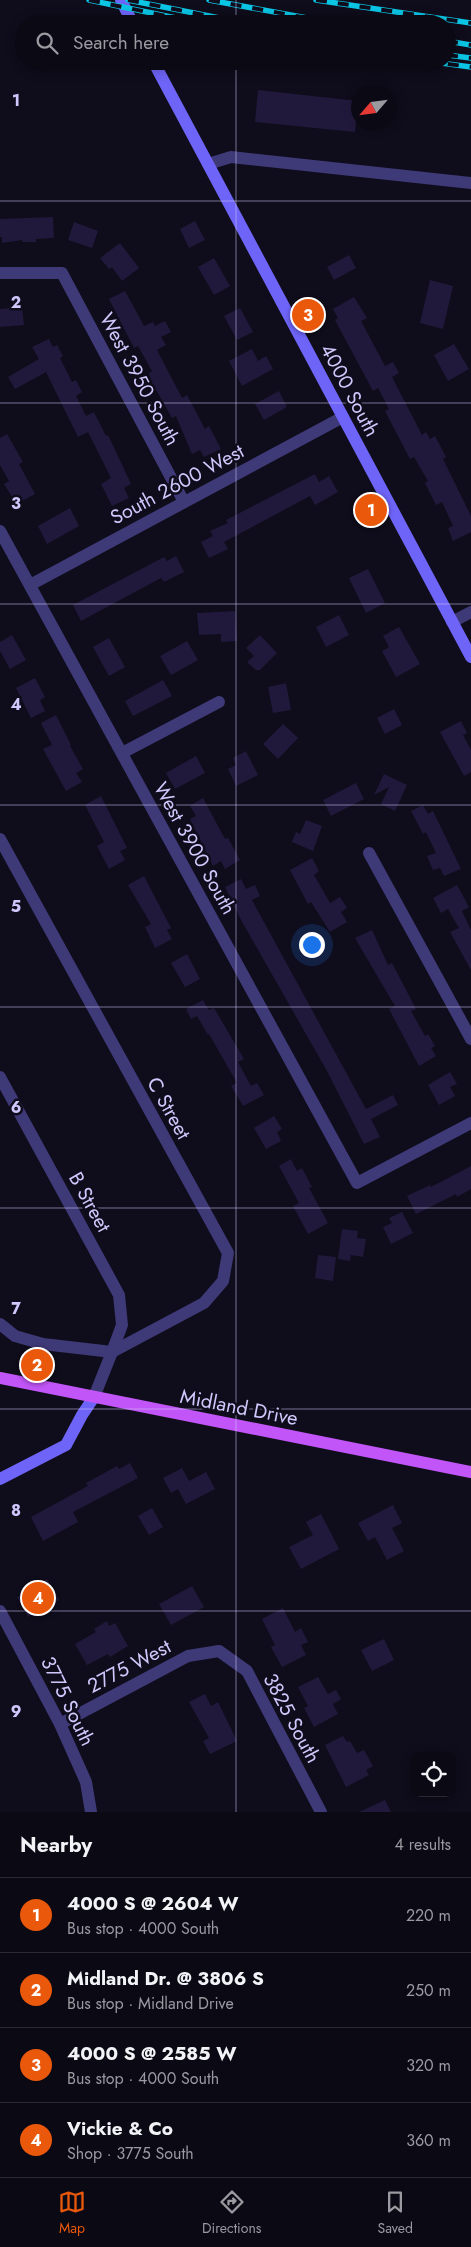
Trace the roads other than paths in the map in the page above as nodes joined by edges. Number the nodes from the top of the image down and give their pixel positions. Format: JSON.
{"nodes":[{"id":1,"x":121,"y":0,"type":"edge"},
{"id":2,"x":128,"y":15,"type":"edge"},
{"id":3,"x":158,"y":70,"type":"edge"},
{"id":4,"x":208,"y":164,"type":"junction"},
{"id":5,"x":471,"y":183,"type":"edge"},
{"id":6,"x":0,"y":273,"type":"edge"},
{"id":7,"x":343,"y":416,"type":"junction"},
{"id":8,"x":184,"y":502,"type":"junction"},
{"id":9,"x":0,"y":531,"type":"edge"},
{"id":10,"x":30,"y":585,"type":"junction"},
{"id":11,"x":471,"y":612,"type":"edge"},
{"id":12,"x":452,"y":622,"type":"junction"},
{"id":13,"x":471,"y":656,"type":"edge"},
{"id":14,"x":219,"y":702,"type":"dead end"},
{"id":15,"x":122,"y":753,"type":"junction"},
{"id":16,"x":0,"y":839,"type":"edge"},
{"id":17,"x":369,"y":853,"type":"dead end"},
{"id":18,"x":471,"y":1039,"type":"edge"},
{"id":19,"x":0,"y":1077,"type":"edge"},
{"id":20,"x":471,"y":1123,"type":"edge"},
{"id":21,"x":0,"y":1324,"type":"edge"},
{"id":22,"x":112,"y":1352,"type":"junction"},
{"id":23,"x":0,"y":1378,"type":"edge"},
{"id":24,"x":94,"y":1397,"type":"junction"},
{"id":25,"x":471,"y":1472,"type":"edge"},
{"id":26,"x":0,"y":1478,"type":"edge"},
{"id":27,"x":0,"y":1611,"type":"edge"},
{"id":28,"x":219,"y":1651,"type":"joint"},
{"id":29,"x":60,"y":1724,"type":"junction"},
{"id":30,"x":92,"y":1812,"type":"edge"},
{"id":31,"x":321,"y":1812,"type":"edge"}],
"edges":[{"from":1,"to":2,"type":"street"},
{"from":3,"to":4,"type":"street","name":"4000 South"},
{"from":4,"to":5,"type":"street"},
{"from":4,"to":7,"type":"street","name":"4000 South"},
{"from":6,"to":8,"type":"street","name":"West 3950 South"},
{"from":7,"to":8,"type":"street","name":"South 2600 West"},
{"from":7,"to":12,"type":"street","name":"4000 South"},
{"from":8,"to":10,"type":"street","name":"South 2600 West"},
{"from":9,"to":10,"type":"street","name":"West 3900 South"},
{"from":10,"to":15,"type":"street","name":"West 3900 South"},
{"from":11,"to":12,"type":"street"},
{"from":12,"to":13,"type":"street","name":"4000 South"},
{"from":14,"to":15,"type":"street"},
{"from":15,"to":20,"type":"street","name":"West 3900 South"},
{"from":16,"to":22,"type":"street","name":"C Street"},
{"from":17,"to":18,"type":"street"},
{"from":19,"to":22,"type":"street","name":"B Street"},
{"from":21,"to":22,"type":"street"},
{"from":22,"to":24,"type":"street","name":"B Street"},
{"from":23,"to":24,"type":"main road","name":"Midland Drive"},
{"from":24,"to":25,"type":"main road","name":"Midland Drive"},
{"from":24,"to":26,"type":"street"},
{"from":27,"to":29,"type":"street","name":"3775 South"},
{"from":28,"to":29,"type":"street","name":"2775 West"},
{"from":28,"to":31,"type":"street","name":"3825 South"},
{"from":29,"to":30,"type":"street","name":"3775 South"}]}
